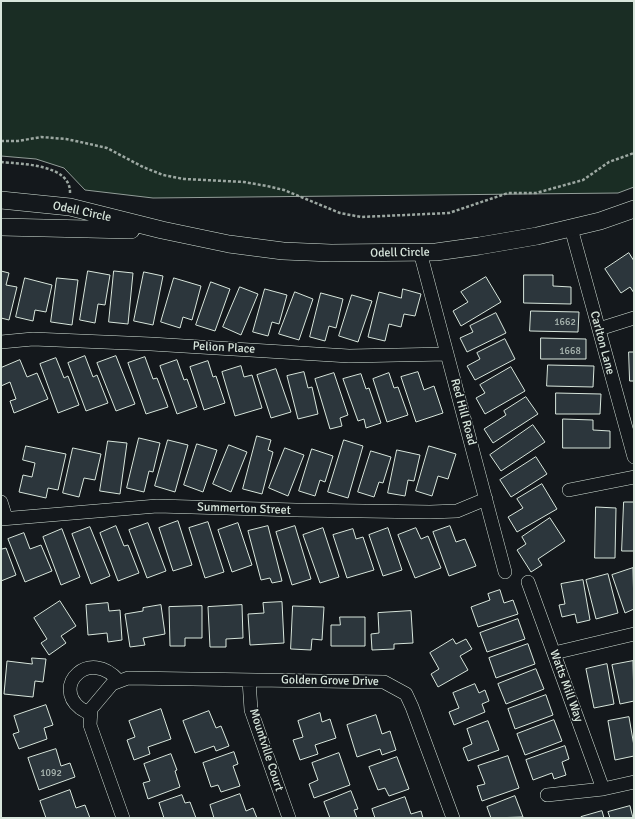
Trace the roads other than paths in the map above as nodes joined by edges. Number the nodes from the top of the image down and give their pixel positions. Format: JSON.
{"nodes":[{"id":1,"x":1,"y":200,"type":"edge"},
{"id":2,"x":634,"y":209,"type":"edge"},
{"id":3,"x":1,"y":227,"type":"edge"},
{"id":4,"x":571,"y":228,"type":"junction"},
{"id":5,"x":162,"y":230,"type":"junction"},
{"id":6,"x":420,"y":252,"type":"junction"},
{"id":7,"x":634,"y":318,"type":"edge"},
{"id":8,"x":599,"y":329,"type":"junction"},
{"id":9,"x":1,"y":342,"type":"edge"},
{"id":10,"x":447,"y":354,"type":"junction"},
{"id":11,"x":634,"y":457,"type":"edge"},
{"id":12,"x":634,"y":477,"type":"edge"},
{"id":13,"x":569,"y":490,"type":"dead end"},
{"id":14,"x":486,"y":499,"type":"junction"},
{"id":15,"x":1,"y":502,"type":"edge"},
{"id":16,"x":3,"y":519,"type":"edge"},
{"id":17,"x":505,"y":572,"type":"dead end"},
{"id":18,"x":528,"y":582,"type":"dead end"},
{"id":19,"x":634,"y":634,"type":"edge"},
{"id":20,"x":554,"y":653,"type":"junction"},
{"id":21,"x":249,"y":680,"type":"junction"},
{"id":22,"x":119,"y":681,"type":"junction"},
{"id":23,"x":90,"y":714,"type":"junction"},
{"id":24,"x":634,"y":782,"type":"edge"},
{"id":25,"x":603,"y":789,"type":"junction"},
{"id":26,"x":547,"y":795,"type":"dead end"},
{"id":27,"x":123,"y":818,"type":"edge"},
{"id":28,"x":288,"y":818,"type":"edge"},
{"id":29,"x":454,"y":818,"type":"edge"}],
"edges":[{"from":1,"to":5,"type":"street","name":"Odell Circle"},
{"from":2,"to":4,"type":"street","name":"Odell Circle"},
{"from":3,"to":5,"type":"street","name":"Odell Circle"},
{"from":4,"to":6,"type":"street","name":"Odell Circle"},
{"from":4,"to":8,"type":"street","name":"Carlton Lane"},
{"from":5,"to":6,"type":"street","name":"Odell Circle"},
{"from":6,"to":10,"type":"street","name":"Red Hill Road"},
{"from":7,"to":8,"type":"street"},
{"from":8,"to":11,"type":"street","name":"Carlton Lane"},
{"from":9,"to":10,"type":"street","name":"Pelion Place"},
{"from":10,"to":14,"type":"street","name":"Red Hill Road"},
{"from":12,"to":13,"type":"street"},
{"from":14,"to":16,"type":"street","name":"Summerton Street"},
{"from":14,"to":17,"type":"street","name":"Red Hill Road"},
{"from":15,"to":16,"type":"street"},
{"from":18,"to":20,"type":"street","name":"Watts Mill Way"},
{"from":19,"to":20,"type":"street"},
{"from":20,"to":25,"type":"street","name":"Watts Mill Way"},
{"from":21,"to":22,"type":"street","name":"Golden Grove Drive"},
{"from":21,"to":28,"type":"street","name":"Mountville Court"},
{"from":21,"to":29,"type":"street","name":"Golden Grove Drive"},
{"from":22,"to":23,"type":"street"},
{"from":22,"to":23,"type":"street"},
{"from":23,"to":27,"type":"street"},
{"from":24,"to":25,"type":"street"},
{"from":25,"to":26,"type":"street"}]}
